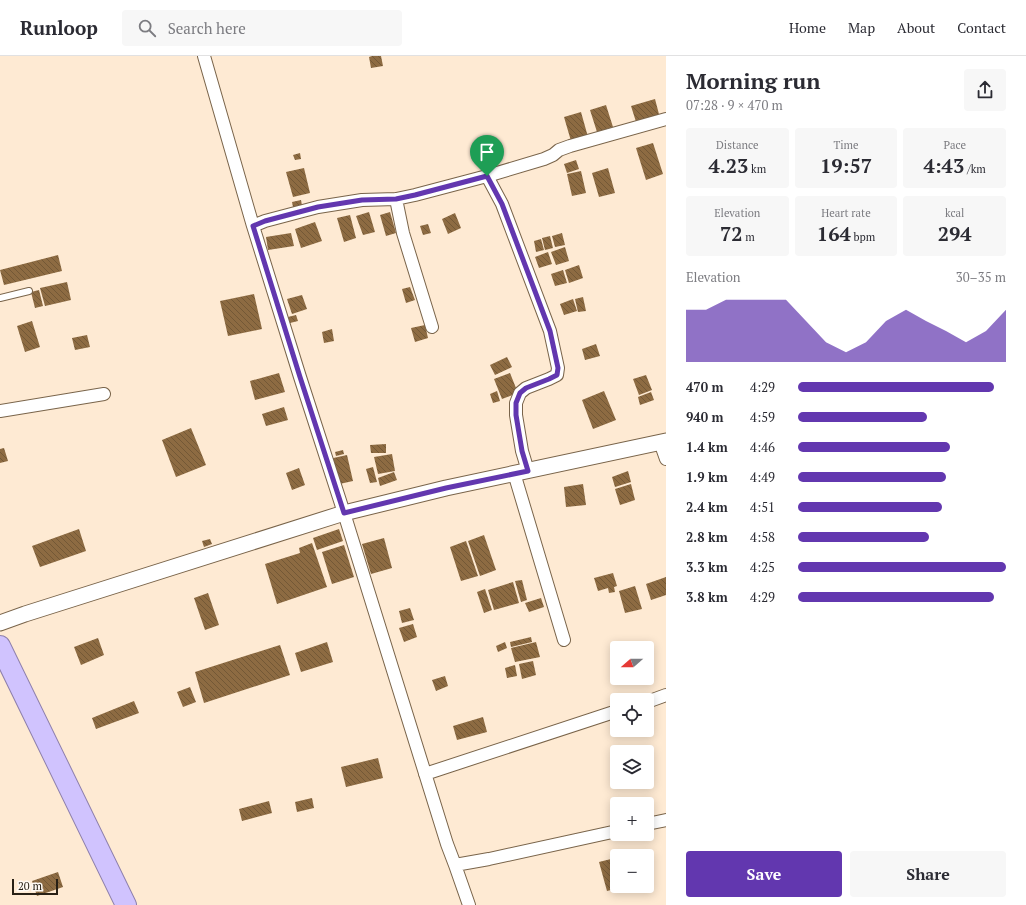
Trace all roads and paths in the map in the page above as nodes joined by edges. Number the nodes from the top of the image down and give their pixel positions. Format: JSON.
{"nodes":[{"id":1,"x":204,"y":56,"type":"edge"},
{"id":2,"x":666,"y":119,"type":"edge"},
{"id":3,"x":487,"y":176,"type":"junction"},
{"id":4,"x":396,"y":199,"type":"junction"},
{"id":5,"x":253,"y":226,"type":"junction"},
{"id":6,"x":29,"y":291,"type":"dead end"},
{"id":7,"x":0,"y":298,"type":"edge"},
{"id":8,"x":432,"y":327,"type":"dead end"},
{"id":9,"x":104,"y":394,"type":"dead end"},
{"id":10,"x":0,"y":411,"type":"edge"},
{"id":11,"x":663,"y":441,"type":"edge"},
{"id":12,"x":666,"y":459,"type":"edge"},
{"id":13,"x":521,"y":472,"type":"junction"},
{"id":14,"x":344,"y":513,"type":"junction"},
{"id":15,"x":0,"y":623,"type":"edge"},
{"id":16,"x":564,"y":640,"type":"dead end"},
{"id":17,"x":0,"y":646,"type":"edge"},
{"id":18,"x":666,"y":695,"type":"edge"},
{"id":19,"x":654,"y":699,"type":"edge"},
{"id":20,"x":610,"y":713,"type":"edge"},
{"id":21,"x":425,"y":774,"type":"junction"},
{"id":22,"x":666,"y":820,"type":"edge"},
{"id":23,"x":654,"y":823,"type":"edge"},
{"id":24,"x":610,"y":833,"type":"edge"},
{"id":25,"x":455,"y":865,"type":"junction"},
{"id":26,"x":126,"y":905,"type":"edge"},
{"id":27,"x":468,"y":905,"type":"edge"}],
"edges":[{"from":1,"to":5,"type":"street"},
{"from":2,"to":3,"type":"street"},
{"from":3,"to":4,"type":"street"},
{"from":3,"to":13,"type":"street"},
{"from":4,"to":5,"type":"street"},
{"from":4,"to":8,"type":"street"},
{"from":5,"to":14,"type":"street"},
{"from":6,"to":7,"type":"lane"},
{"from":9,"to":10,"type":"street"},
{"from":11,"to":12,"type":"street"},
{"from":11,"to":13,"type":"street"},
{"from":13,"to":14,"type":"street"},
{"from":13,"to":16,"type":"street"},
{"from":14,"to":15,"type":"street"},
{"from":14,"to":21,"type":"street"},
{"from":17,"to":26,"type":"highway"},
{"from":18,"to":19,"type":"street"},
{"from":20,"to":21,"type":"street"},
{"from":21,"to":25,"type":"street"},
{"from":22,"to":23,"type":"street"},
{"from":24,"to":25,"type":"street"},
{"from":25,"to":27,"type":"street"}]}
